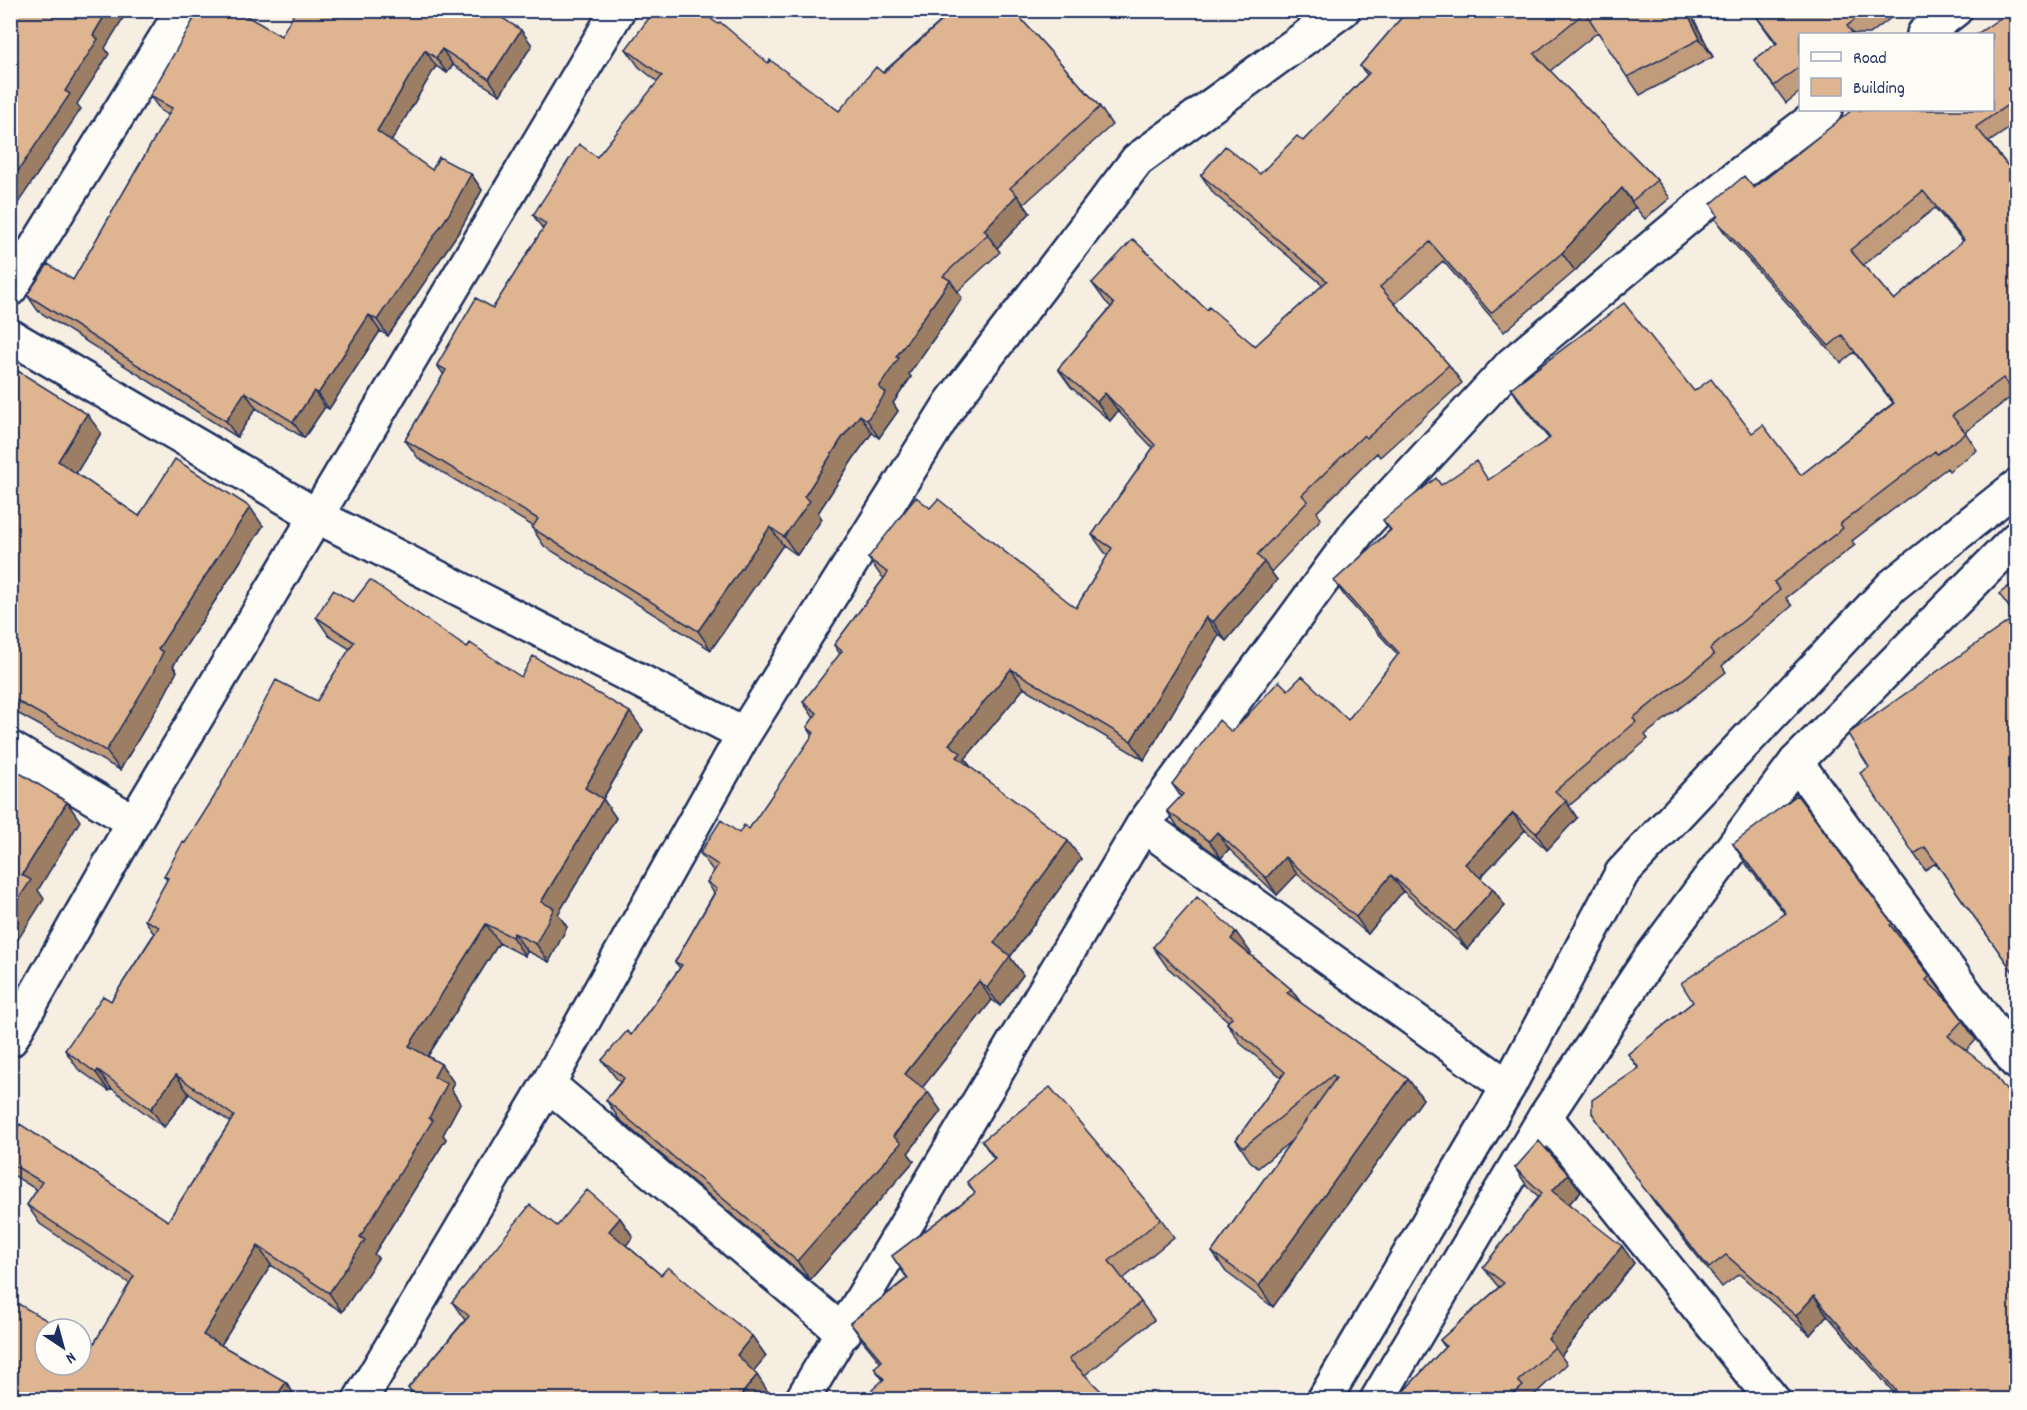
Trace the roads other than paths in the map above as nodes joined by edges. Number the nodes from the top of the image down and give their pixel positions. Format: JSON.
{"nodes":[{"id":1,"x":183,"y":10,"type":"edge"},
{"id":2,"x":618,"y":10,"type":"edge"},
{"id":3,"x":1343,"y":10,"type":"edge"},
{"id":4,"x":1955,"y":10,"type":"edge"},
{"id":5,"x":1308,"y":20,"type":"edge"},
{"id":6,"x":1925,"y":33,"type":"edge"},
{"id":7,"x":1824,"y":111,"type":"edge"},
{"id":8,"x":10,"y":289,"type":"edge"},
{"id":9,"x":10,"y":336,"type":"edge"},
{"id":10,"x":2016,"y":487,"type":"edge"},
{"id":11,"x":317,"y":516,"type":"junction"},
{"id":12,"x":2016,"y":540,"type":"edge"},
{"id":13,"x":744,"y":734,"type":"junction"},
{"id":14,"x":10,"y":748,"type":"edge"},
{"id":15,"x":1796,"y":762,"type":"junction"},
{"id":16,"x":134,"y":822,"type":"junction"},
{"id":17,"x":1143,"y":825,"type":"junction"},
{"id":18,"x":10,"y":1040,"type":"edge"},
{"id":19,"x":2016,"y":1062,"type":"edge"},
{"id":20,"x":548,"y":1084,"type":"junction"},
{"id":21,"x":1508,"y":1087,"type":"junction"},
{"id":22,"x":1545,"y":1116,"type":"junction"},
{"id":23,"x":844,"y":1333,"type":"junction"},
{"id":24,"x":360,"y":1400,"type":"edge"},
{"id":25,"x":802,"y":1400,"type":"edge"},
{"id":26,"x":1324,"y":1400,"type":"edge"},
{"id":27,"x":1377,"y":1400,"type":"edge"},
{"id":28,"x":1773,"y":1400,"type":"edge"}],
"edges":[{"from":1,"to":8,"type":"street"},
{"from":2,"to":11,"type":"street"},
{"from":3,"to":5,"type":"street"},
{"from":4,"to":6,"type":"street"},
{"from":5,"to":13,"type":"street"},
{"from":7,"to":17,"type":"street"},
{"from":9,"to":11,"type":"street"},
{"from":10,"to":21,"type":"street"},
{"from":11,"to":13,"type":"street"},
{"from":11,"to":16,"type":"street"},
{"from":12,"to":15,"type":"street"},
{"from":13,"to":20,"type":"street"},
{"from":14,"to":16,"type":"street"},
{"from":15,"to":19,"type":"street"},
{"from":15,"to":22,"type":"street"},
{"from":16,"to":18,"type":"street"},
{"from":17,"to":21,"type":"street"},
{"from":17,"to":23,"type":"street"},
{"from":20,"to":23,"type":"street"},
{"from":20,"to":24,"type":"street"},
{"from":21,"to":26,"type":"street"},
{"from":22,"to":27,"type":"street"},
{"from":22,"to":28,"type":"street"},
{"from":23,"to":25,"type":"street"}]}
